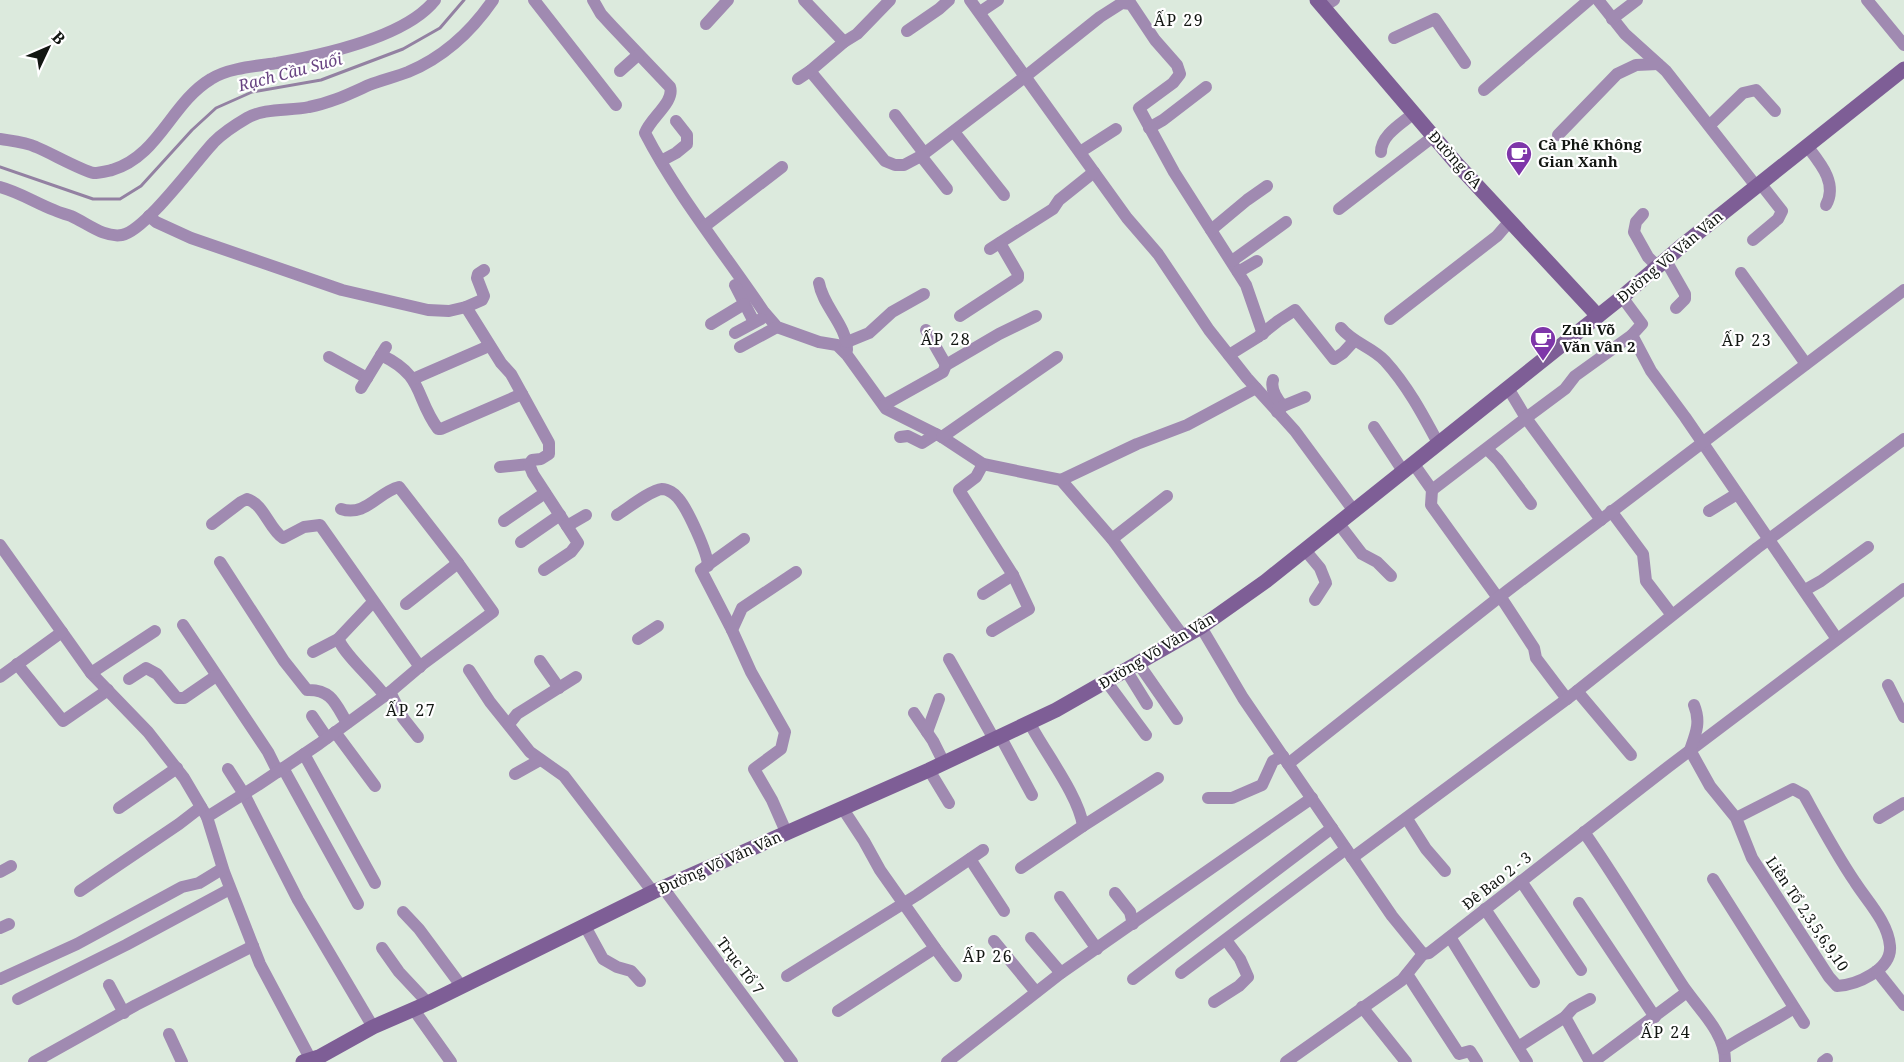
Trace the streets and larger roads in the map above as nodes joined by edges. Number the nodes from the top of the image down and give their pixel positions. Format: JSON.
{"nodes":[{"id":1,"x":435,"y":0,"type":"edge"},
{"id":2,"x":493,"y":0,"type":"edge"},
{"id":3,"x":534,"y":0,"type":"edge"},
{"id":4,"x":593,"y":0,"type":"edge"},
{"id":5,"x":728,"y":0,"type":"edge"},
{"id":6,"x":804,"y":0,"type":"edge"},
{"id":7,"x":890,"y":0,"type":"edge"},
{"id":8,"x":949,"y":0,"type":"edge"},
{"id":9,"x":970,"y":0,"type":"edge"},
{"id":10,"x":998,"y":0,"type":"edge"},
{"id":11,"x":1588,"y":0,"type":"edge"},
{"id":12,"x":1598,"y":0,"type":"edge"},
{"id":13,"x":1637,"y":0,"type":"edge"},
{"id":14,"x":1866,"y":0,"type":"edge"},
{"id":15,"x":1325,"y":2,"type":"edge"},
{"id":16,"x":980,"y":12,"type":"junction"},
{"id":17,"x":1612,"y":19,"type":"junction"},
{"id":18,"x":706,"y":24,"type":"dead end"},
{"id":19,"x":907,"y":31,"type":"dead end"},
{"id":20,"x":1394,"y":38,"type":"dead end"},
{"id":21,"x":844,"y":42,"type":"junction"},
{"id":22,"x":1904,"y":45,"type":"edge"},
{"id":23,"x":638,"y":55,"type":"junction"},
{"id":24,"x":1465,"y":63,"type":"dead end"},
{"id":25,"x":1658,"y":64,"type":"junction"},
{"id":26,"x":1904,"y":69,"type":"edge"},
{"id":27,"x":620,"y":71,"type":"dead end"},
{"id":28,"x":810,"y":71,"type":"junction"},
{"id":29,"x":1026,"y":76,"type":"junction"},
{"id":30,"x":798,"y":79,"type":"dead end"},
{"id":31,"x":1206,"y":87,"type":"dead end"},
{"id":32,"x":1484,"y":90,"type":"dead end"},
{"id":33,"x":616,"y":105,"type":"dead end"},
{"id":34,"x":1775,"y":111,"type":"dead end"},
{"id":35,"x":1414,"y":113,"type":"junction"},
{"id":36,"x":895,"y":115,"type":"dead end"},
{"id":37,"x":676,"y":121,"type":"dead end"},
{"id":38,"x":1710,"y":125,"type":"junction"},
{"id":39,"x":1149,"y":128,"type":"junction"},
{"id":40,"x":1116,"y":129,"type":"dead end"},
{"id":41,"x":954,"y":132,"type":"junction"},
{"id":42,"x":1558,"y":135,"type":"dead end"},
{"id":43,"x":1434,"y":136,"type":"junction"},
{"id":44,"x":0,"y":139,"type":"edge"},
{"id":45,"x":1807,"y":146,"type":"junction"},
{"id":46,"x":1080,"y":152,"type":"junction"},
{"id":47,"x":1381,"y":152,"type":"dead end"},
{"id":48,"x":923,"y":155,"type":"junction"},
{"id":49,"x":661,"y":161,"type":"junction"},
{"id":50,"x":782,"y":167,"type":"dead end"},
{"id":51,"x":1094,"y":172,"type":"junction"},
{"id":52,"x":1758,"y":184,"type":"junction"},
{"id":53,"x":1267,"y":186,"type":"dead end"},
{"id":54,"x":0,"y":187,"type":"edge"},
{"id":55,"x":948,"y":189,"type":"dead end"},
{"id":56,"x":1004,"y":195,"type":"dead end"},
{"id":57,"x":1826,"y":205,"type":"dead end"},
{"id":58,"x":1339,"y":209,"type":"dead end"},
{"id":59,"x":1643,"y":214,"type":"dead end"},
{"id":60,"x":149,"y":216,"type":"junction"},
{"id":61,"x":1510,"y":221,"type":"junction"},
{"id":62,"x":1286,"y":222,"type":"dead end"},
{"id":63,"x":705,"y":226,"type":"junction"},
{"id":64,"x":1211,"y":230,"type":"junction"},
{"id":65,"x":1753,"y":240,"type":"dead end"},
{"id":66,"x":1257,"y":261,"type":"dead end"},
{"id":67,"x":1661,"y":263,"type":"junction"},
{"id":68,"x":1235,"y":266,"type":"junction"},
{"id":69,"x":484,"y":270,"type":"dead end"},
{"id":70,"x":1741,"y":273,"type":"dead end"},
{"id":71,"x":819,"y":283,"type":"dead end"},
{"id":72,"x":735,"y":285,"type":"dead end"},
{"id":73,"x":1904,"y":290,"type":"edge"},
{"id":74,"x":924,"y":294,"type":"dead end"},
{"id":75,"x":1622,"y":297,"type":"junction"},
{"id":76,"x":744,"y":304,"type":"junction"},
{"id":77,"x":466,"y":307,"type":"junction"},
{"id":78,"x":1676,"y":309,"type":"dead end"},
{"id":79,"x":767,"y":316,"type":"junction"},
{"id":80,"x":960,"y":316,"type":"dead end"},
{"id":81,"x":1036,"y":316,"type":"dead end"},
{"id":82,"x":1598,"y":316,"type":"junction"},
{"id":83,"x":1389,"y":319,"type":"dead end"},
{"id":84,"x":754,"y":322,"type":"junction"},
{"id":85,"x":711,"y":324,"type":"dead end"},
{"id":86,"x":777,"y":327,"type":"junction"},
{"id":87,"x":1341,"y":328,"type":"dead end"},
{"id":88,"x":926,"y":330,"type":"dead end"},
{"id":89,"x":735,"y":333,"type":"dead end"},
{"id":90,"x":1263,"y":334,"type":"junction"},
{"id":91,"x":1632,"y":335,"type":"junction"},
{"id":92,"x":1354,"y":341,"type":"junction"},
{"id":93,"x":489,"y":346,"type":"junction"},
{"id":94,"x":740,"y":347,"type":"dead end"},
{"id":95,"x":847,"y":349,"type":"junction"},
{"id":96,"x":1229,"y":355,"type":"junction"},
{"id":97,"x":329,"y":357,"type":"dead end"},
{"id":98,"x":1057,"y":357,"type":"dead end"},
{"id":99,"x":1806,"y":364,"type":"junction"},
{"id":100,"x":946,"y":365,"type":"junction"},
{"id":101,"x":413,"y":379,"type":"junction"},
{"id":102,"x":1273,"y":380,"type":"dead end"},
{"id":103,"x":1256,"y":388,"type":"junction"},
{"id":104,"x":1508,"y":388,"type":"junction"},
{"id":105,"x":522,"y":394,"type":"junction"},
{"id":106,"x":1305,"y":397,"type":"dead end"},
{"id":107,"x":884,"y":405,"type":"junction"},
{"id":108,"x":1280,"y":409,"type":"junction"},
{"id":109,"x":1526,"y":418,"type":"junction"},
{"id":110,"x":1374,"y":427,"type":"dead end"},
{"id":111,"x":939,"y":435,"type":"junction"},
{"id":112,"x":900,"y":437,"type":"dead end"},
{"id":113,"x":1904,"y":439,"type":"edge"},
{"id":114,"x":1438,"y":443,"type":"junction"},
{"id":115,"x":1702,"y":443,"type":"junction"},
{"id":116,"x":1487,"y":449,"type":"junction"},
{"id":117,"x":529,"y":464,"type":"junction"},
{"id":118,"x":983,"y":464,"type":"junction"},
{"id":119,"x":500,"y":467,"type":"dead end"},
{"id":120,"x":1408,"y":467,"type":"junction"},
{"id":121,"x":1061,"y":480,"type":"junction"},
{"id":122,"x":1432,"y":490,"type":"junction"},
{"id":123,"x":545,"y":493,"type":"junction"},
{"id":124,"x":1737,"y":494,"type":"junction"},
{"id":125,"x":1167,"y":496,"type":"dead end"},
{"id":126,"x":1531,"y":504,"type":"dead end"},
{"id":127,"x":341,"y":509,"type":"dead end"},
{"id":128,"x":1709,"y":510,"type":"dead end"},
{"id":129,"x":1611,"y":511,"type":"junction"},
{"id":130,"x":1354,"y":512,"type":"junction"},
{"id":131,"x":560,"y":515,"type":"junction"},
{"id":132,"x":586,"y":515,"type":"dead end"},
{"id":133,"x":617,"y":515,"type":"dead end"},
{"id":134,"x":1600,"y":520,"type":"junction"},
{"id":135,"x":504,"y":521,"type":"dead end"},
{"id":136,"x":212,"y":524,"type":"dead end"},
{"id":137,"x":1339,"y":524,"type":"junction"},
{"id":138,"x":567,"y":526,"type":"junction"},
{"id":139,"x":744,"y":539,"type":"dead end"},
{"id":140,"x":1112,"y":539,"type":"junction"},
{"id":141,"x":1769,"y":540,"type":"junction"},
{"id":142,"x":521,"y":542,"type":"dead end"},
{"id":143,"x":0,"y":545,"type":"edge"},
{"id":144,"x":1868,"y":547,"type":"dead end"},
{"id":145,"x":1305,"y":550,"type":"junction"},
{"id":146,"x":220,"y":562,"type":"dead end"},
{"id":147,"x":458,"y":563,"type":"junction"},
{"id":148,"x":708,"y":566,"type":"junction"},
{"id":149,"x":544,"y":570,"type":"dead end"},
{"id":150,"x":796,"y":572,"type":"dead end"},
{"id":151,"x":1013,"y":575,"type":"junction"},
{"id":152,"x":1391,"y":576,"type":"dead end"},
{"id":153,"x":1904,"y":589,"type":"edge"},
{"id":154,"x":1806,"y":590,"type":"junction"},
{"id":155,"x":983,"y":594,"type":"dead end"},
{"id":156,"x":1499,"y":597,"type":"junction"},
{"id":157,"x":1316,"y":600,"type":"dead end"},
{"id":158,"x":373,"y":602,"type":"junction"},
{"id":159,"x":406,"y":604,"type":"dead end"},
{"id":160,"x":1672,"y":615,"type":"junction"},
{"id":161,"x":183,"y":625,"type":"dead end"},
{"id":162,"x":658,"y":626,"type":"dead end"},
{"id":163,"x":1201,"y":627,"type":"junction"},
{"id":164,"x":732,"y":630,"type":"junction"},
{"id":165,"x":155,"y":631,"type":"dead end"},
{"id":166,"x":992,"y":631,"type":"dead end"},
{"id":167,"x":62,"y":632,"type":"junction"},
{"id":168,"x":1183,"y":636,"type":"junction"},
{"id":169,"x":338,"y":639,"type":"junction"},
{"id":170,"x":638,"y":639,"type":"dead end"},
{"id":171,"x":1838,"y":639,"type":"junction"},
{"id":172,"x":313,"y":652,"type":"dead end"},
{"id":173,"x":950,"y":659,"type":"dead end"},
{"id":174,"x":540,"y":661,"type":"dead end"},
{"id":175,"x":17,"y":664,"type":"junction"},
{"id":176,"x":420,"y":667,"type":"junction"},
{"id":177,"x":1132,"y":667,"type":"junction"},
{"id":178,"x":469,"y":670,"type":"dead end"},
{"id":179,"x":91,"y":673,"type":"junction"},
{"id":180,"x":216,"y":676,"type":"junction"},
{"id":181,"x":0,"y":677,"type":"edge"},
{"id":182,"x":576,"y":677,"type":"dead end"},
{"id":183,"x":129,"y":679,"type":"dead end"},
{"id":184,"x":1106,"y":681,"type":"junction"},
{"id":185,"x":1888,"y":685,"type":"dead end"},
{"id":186,"x":559,"y":688,"type":"junction"},
{"id":187,"x":108,"y":690,"type":"junction"},
{"id":188,"x":388,"y":694,"type":"junction"},
{"id":189,"x":1572,"y":695,"type":"junction"},
{"id":190,"x":939,"y":699,"type":"dead end"},
{"id":191,"x":1147,"y":704,"type":"dead end"},
{"id":192,"x":1694,"y":705,"type":"dead end"},
{"id":193,"x":914,"y":713,"type":"dead end"},
{"id":194,"x":312,"y":716,"type":"dead end"},
{"id":195,"x":1904,"y":717,"type":"edge"},
{"id":196,"x":1177,"y":719,"type":"dead end"},
{"id":197,"x":347,"y":723,"type":"junction"},
{"id":198,"x":1029,"y":723,"type":"junction"},
{"id":199,"x":509,"y":724,"type":"junction"},
{"id":200,"x":927,"y":732,"type":"junction"},
{"id":201,"x":331,"y":735,"type":"junction"},
{"id":202,"x":1146,"y":735,"type":"dead end"},
{"id":203,"x":418,"y":737,"type":"dead end"},
{"id":204,"x":997,"y":738,"type":"junction"},
{"id":205,"x":1690,"y":750,"type":"junction"},
{"id":206,"x":304,"y":754,"type":"junction"},
{"id":207,"x":1631,"y":755,"type":"dead end"},
{"id":208,"x":540,"y":760,"type":"junction"},
{"id":209,"x":1286,"y":760,"type":"junction"},
{"id":210,"x":944,"y":763,"type":"junction"},
{"id":211,"x":177,"y":768,"type":"junction"},
{"id":212,"x":228,"y":769,"type":"dead end"},
{"id":213,"x":281,"y":770,"type":"junction"},
{"id":214,"x":929,"y":770,"type":"junction"},
{"id":215,"x":515,"y":774,"type":"dead end"},
{"id":216,"x":1158,"y":778,"type":"dead end"},
{"id":217,"x":375,"y":786,"type":"dead end"},
{"id":218,"x":244,"y":794,"type":"junction"},
{"id":219,"x":1032,"y":795,"type":"dead end"},
{"id":220,"x":1208,"y":798,"type":"dead end"},
{"id":221,"x":1311,"y":798,"type":"junction"},
{"id":222,"x":949,"y":803,"type":"dead end"},
{"id":223,"x":1904,"y":803,"type":"edge"},
{"id":224,"x":119,"y":808,"type":"dead end"},
{"id":225,"x":843,"y":808,"type":"junction"},
{"id":226,"x":204,"y":812,"type":"junction"},
{"id":227,"x":1736,"y":818,"type":"junction"},
{"id":228,"x":1879,"y":818,"type":"dead end"},
{"id":229,"x":1407,"y":819,"type":"junction"},
{"id":230,"x":1083,"y":826,"type":"junction"},
{"id":231,"x":1332,"y":828,"type":"junction"},
{"id":232,"x":1584,"y":832,"type":"junction"},
{"id":233,"x":787,"y":834,"type":"junction"},
{"id":234,"x":983,"y":850,"type":"dead end"},
{"id":235,"x":1349,"y":854,"type":"junction"},
{"id":236,"x":970,"y":859,"type":"junction"},
{"id":237,"x":222,"y":868,"type":"junction"},
{"id":238,"x":1021,"y":868,"type":"dead end"},
{"id":239,"x":1445,"y":872,"type":"dead end"},
{"id":240,"x":1713,"y":879,"type":"dead end"},
{"id":241,"x":1521,"y":881,"type":"junction"},
{"id":242,"x":375,"y":883,"type":"dead end"},
{"id":243,"x":230,"y":889,"type":"junction"},
{"id":244,"x":658,"y":890,"type":"junction"},
{"id":245,"x":80,"y":891,"type":"dead end"},
{"id":246,"x":1115,"y":893,"type":"dead end"},
{"id":247,"x":1060,"y":897,"type":"dead end"},
{"id":248,"x":903,"y":902,"type":"junction"},
{"id":249,"x":1579,"y":903,"type":"dead end"},
{"id":250,"x":358,"y":904,"type":"dead end"},
{"id":251,"x":1485,"y":909,"type":"junction"},
{"id":252,"x":1004,"y":911,"type":"dead end"},
{"id":253,"x":403,"y":912,"type":"dead end"},
{"id":254,"x":1133,"y":924,"type":"junction"},
{"id":255,"x":585,"y":926,"type":"junction"},
{"id":256,"x":1450,"y":937,"type":"junction"},
{"id":257,"x":1031,"y":938,"type":"dead end"},
{"id":258,"x":1226,"y":939,"type":"junction"},
{"id":259,"x":994,"y":940,"type":"dead end"},
{"id":260,"x":253,"y":946,"type":"junction"},
{"id":261,"x":382,"y":948,"type":"dead end"},
{"id":262,"x":935,"y":948,"type":"junction"},
{"id":263,"x":1097,"y":949,"type":"junction"},
{"id":264,"x":1423,"y":954,"type":"junction"},
{"id":265,"x":1581,"y":970,"type":"dead end"},
{"id":266,"x":1877,"y":971,"type":"junction"},
{"id":267,"x":1061,"y":973,"type":"junction"},
{"id":268,"x":1181,"y":973,"type":"dead end"},
{"id":269,"x":1407,"y":974,"type":"junction"},
{"id":270,"x":787,"y":976,"type":"dead end"},
{"id":271,"x":957,"y":976,"type":"dead end"},
{"id":272,"x":0,"y":979,"type":"edge"},
{"id":273,"x":1133,"y":979,"type":"dead end"},
{"id":274,"x":640,"y":981,"type":"dead end"},
{"id":275,"x":1534,"y":982,"type":"dead end"},
{"id":276,"x":109,"y":985,"type":"dead end"},
{"id":277,"x":462,"y":987,"type":"junction"},
{"id":278,"x":1036,"y":992,"type":"junction"},
{"id":279,"x":1687,"y":992,"type":"junction"},
{"id":280,"x":18,"y":999,"type":"dead end"},
{"id":281,"x":1590,"y":999,"type":"dead end"},
{"id":282,"x":1214,"y":1002,"type":"dead end"},
{"id":283,"x":1904,"y":1005,"type":"edge"},
{"id":284,"x":421,"y":1007,"type":"junction"},
{"id":285,"x":1362,"y":1007,"type":"junction"},
{"id":286,"x":1794,"y":1008,"type":"junction"},
{"id":287,"x":837,"y":1011,"type":"dead end"},
{"id":288,"x":124,"y":1013,"type":"junction"},
{"id":289,"x":1565,"y":1017,"type":"junction"},
{"id":290,"x":1655,"y":1017,"type":"junction"},
{"id":291,"x":1804,"y":1023,"type":"dead end"},
{"id":292,"x":373,"y":1028,"type":"junction"},
{"id":293,"x":169,"y":1034,"type":"dead end"},
{"id":294,"x":1518,"y":1047,"type":"junction"},
{"id":295,"x":1724,"y":1049,"type":"junction"},
{"id":296,"x":314,"y":1060,"type":"edge"},
{"id":297,"x":34,"y":1062,"type":"edge"},
{"id":298,"x":182,"y":1062,"type":"edge"},
{"id":299,"x":451,"y":1062,"type":"edge"},
{"id":300,"x":792,"y":1062,"type":"edge"},
{"id":301,"x":947,"y":1062,"type":"edge"},
{"id":302,"x":1286,"y":1062,"type":"edge"},
{"id":303,"x":1406,"y":1062,"type":"edge"},
{"id":304,"x":1477,"y":1062,"type":"edge"},
{"id":305,"x":1527,"y":1062,"type":"edge"},
{"id":306,"x":1592,"y":1062,"type":"edge"},
{"id":307,"x":1725,"y":1062,"type":"edge"}],
"edges":[{"from":1,"to":44,"type":"street"},
{"from":2,"to":60,"type":"street"},
{"from":3,"to":33,"type":"street"},
{"from":4,"to":23,"type":"street"},
{"from":5,"to":18,"type":"street"},
{"from":6,"to":21,"type":"street"},
{"from":7,"to":21,"type":"street"},
{"from":8,"to":19,"type":"street"},
{"from":9,"to":16,"type":"street"},
{"from":10,"to":16,"type":"street"},
{"from":11,"to":32,"type":"street"},
{"from":12,"to":17,"type":"street"},
{"from":13,"to":17,"type":"street"},
{"from":14,"to":22,"type":"street"},
{"from":15,"to":35,"type":"street","name":"Đường 6A"},
{"from":16,"to":29,"type":"street"},
{"from":17,"to":25,"type":"street"},
{"from":20,"to":24,"type":"street"},
{"from":21,"to":28,"type":"street"},
{"from":23,"to":27,"type":"street"},
{"from":23,"to":49,"type":"street"},
{"from":25,"to":38,"type":"street"},
{"from":25,"to":42,"type":"street"},
{"from":26,"to":45,"type":"street","name":"Đường Võ Văn Vân"},
{"from":28,"to":30,"type":"street"},
{"from":28,"to":48,"type":"street"},
{"from":29,"to":39,"type":"street"},
{"from":29,"to":41,"type":"street"},
{"from":29,"to":46,"type":"street"},
{"from":31,"to":39,"type":"street"},
{"from":34,"to":38,"type":"street"},
{"from":35,"to":43,"type":"street","name":"Đường 6A"},
{"from":35,"to":47,"type":"street"},
{"from":36,"to":48,"type":"street"},
{"from":37,"to":49,"type":"street"},
{"from":38,"to":52,"type":"street"},
{"from":39,"to":64,"type":"street"},
{"from":40,"to":46,"type":"street"},
{"from":41,"to":48,"type":"street"},
{"from":41,"to":56,"type":"street"},
{"from":43,"to":58,"type":"street"},
{"from":43,"to":61,"type":"street","name":"Đường 6A"},
{"from":45,"to":52,"type":"street","name":"Đường Võ Văn Vân"},
{"from":45,"to":57,"type":"street"},
{"from":46,"to":51,"type":"street"},
{"from":48,"to":55,"type":"street"},
{"from":49,"to":63,"type":"street"},
{"from":50,"to":63,"type":"street"},
{"from":51,"to":80,"type":"street"},
{"from":51,"to":96,"type":"street"},
{"from":52,"to":65,"type":"street"},
{"from":52,"to":67,"type":"street","name":"Đường Võ Văn Vân"},
{"from":53,"to":64,"type":"street"},
{"from":54,"to":60,"type":"street"},
{"from":59,"to":67,"type":"street"},
{"from":60,"to":77,"type":"street"},
{"from":61,"to":82,"type":"street","name":"Đường 6A"},
{"from":61,"to":83,"type":"street"},
{"from":62,"to":68,"type":"street"},
{"from":63,"to":79,"type":"street"},
{"from":64,"to":68,"type":"street"},
{"from":66,"to":68,"type":"street"},
{"from":67,"to":75,"type":"street","name":"Đường Võ Văn Vân"},
{"from":67,"to":78,"type":"street"},
{"from":68,"to":90,"type":"street"},
{"from":69,"to":77,"type":"street"},
{"from":70,"to":99,"type":"street"},
{"from":71,"to":95,"type":"street"},
{"from":72,"to":76,"type":"street"},
{"from":73,"to":99,"type":"street"},
{"from":74,"to":95,"type":"street"},
{"from":75,"to":82,"type":"street","name":"Đường Võ Văn Vân"},
{"from":75,"to":91,"type":"street"},
{"from":76,"to":84,"type":"street"},
{"from":76,"to":85,"type":"street"},
{"from":77,"to":93,"type":"street"},
{"from":79,"to":84,"type":"street"},
{"from":79,"to":86,"type":"street"},
{"from":81,"to":100,"type":"street"},
{"from":82,"to":104,"type":"street","name":"Đường Võ Văn Vân"},
{"from":84,"to":89,"type":"street"},
{"from":86,"to":94,"type":"street"},
{"from":86,"to":95,"type":"street"},
{"from":87,"to":92,"type":"street"},
{"from":88,"to":100,"type":"street"},
{"from":90,"to":92,"type":"street"},
{"from":90,"to":96,"type":"street"},
{"from":91,"to":109,"type":"street"},
{"from":91,"to":115,"type":"street"},
{"from":92,"to":114,"type":"street"},
{"from":93,"to":101,"type":"street"},
{"from":93,"to":105,"type":"street"},
{"from":95,"to":107,"type":"street"},
{"from":96,"to":103,"type":"street"},
{"from":97,"to":101,"type":"street"},
{"from":98,"to":111,"type":"street"},
{"from":99,"to":115,"type":"street"},
{"from":100,"to":107,"type":"street"},
{"from":101,"to":105,"type":"street"},
{"from":102,"to":108,"type":"street"},
{"from":103,"to":108,"type":"street"},
{"from":103,"to":121,"type":"street"},
{"from":104,"to":109,"type":"street"},
{"from":104,"to":114,"type":"street","name":"Đường Võ Văn Vân"},
{"from":105,"to":117,"type":"street"},
{"from":106,"to":108,"type":"street"},
{"from":107,"to":111,"type":"street"},
{"from":108,"to":130,"type":"street"},
{"from":109,"to":116,"type":"street"},
{"from":109,"to":134,"type":"street"},
{"from":110,"to":120,"type":"street"},
{"from":111,"to":112,"type":"street"},
{"from":111,"to":118,"type":"street"},
{"from":113,"to":141,"type":"street"},
{"from":114,"to":120,"type":"street","name":"Đường Võ Văn Vân"},
{"from":115,"to":124,"type":"street"},
{"from":115,"to":129,"type":"street"},
{"from":116,"to":122,"type":"street"},
{"from":116,"to":126,"type":"street"},
{"from":117,"to":119,"type":"street"},
{"from":117,"to":123,"type":"street"},
{"from":118,"to":121,"type":"street"},
{"from":118,"to":151,"type":"street"},
{"from":120,"to":122,"type":"street"},
{"from":120,"to":130,"type":"street","name":"Đường Võ Văn Vân"},
{"from":121,"to":140,"type":"street"},
{"from":122,"to":156,"type":"street"},
{"from":123,"to":131,"type":"street"},
{"from":123,"to":135,"type":"street"},
{"from":124,"to":128,"type":"street"},
{"from":124,"to":141,"type":"street"},
{"from":125,"to":140,"type":"street"},
{"from":127,"to":147,"type":"street"},
{"from":129,"to":134,"type":"street"},
{"from":129,"to":160,"type":"street"},
{"from":130,"to":137,"type":"street","name":"Đường Võ Văn Vân"},
{"from":131,"to":138,"type":"street"},
{"from":131,"to":142,"type":"street"},
{"from":132,"to":138,"type":"street"},
{"from":133,"to":148,"type":"street"},
{"from":134,"to":156,"type":"street"},
{"from":136,"to":158,"type":"street"},
{"from":137,"to":145,"type":"street","name":"Đường Võ Văn Vân"},
{"from":137,"to":152,"type":"street"},
{"from":138,"to":149,"type":"street"},
{"from":139,"to":148,"type":"street"},
{"from":140,"to":168,"type":"street"},
{"from":141,"to":154,"type":"street"},
{"from":141,"to":160,"type":"street"},
{"from":143,"to":167,"type":"street"},
{"from":144,"to":154,"type":"street"},
{"from":145,"to":157,"type":"street"},
{"from":145,"to":163,"type":"street","name":"Đường Võ Văn Vân"},
{"from":146,"to":197,"type":"street"},
{"from":147,"to":159,"type":"street"},
{"from":147,"to":176,"type":"street"},
{"from":148,"to":164,"type":"street"},
{"from":150,"to":164,"type":"street"},
{"from":151,"to":155,"type":"street"},
{"from":151,"to":166,"type":"street"},
{"from":153,"to":171,"type":"street","name":"Đê Bao 2 - 3"},
{"from":154,"to":171,"type":"street"},
{"from":156,"to":189,"type":"street"},
{"from":156,"to":209,"type":"street"},
{"from":158,"to":169,"type":"street"},
{"from":158,"to":176,"type":"street"},
{"from":160,"to":189,"type":"street"},
{"from":161,"to":180,"type":"street"},
{"from":162,"to":170,"type":"street"},
{"from":163,"to":168,"type":"street","name":"Đường Võ Văn Vân"},
{"from":163,"to":209,"type":"street"},
{"from":164,"to":233,"type":"street"},
{"from":165,"to":179,"type":"street"},
{"from":167,"to":175,"type":"street"},
{"from":167,"to":179,"type":"street"},
{"from":168,"to":177,"type":"street","name":"Đường Võ Văn Vân"},
{"from":169,"to":172,"type":"street"},
{"from":169,"to":188,"type":"street"},
{"from":171,"to":205,"type":"street","name":"Đê Bao 2 - 3"},
{"from":173,"to":204,"type":"street"},
{"from":174,"to":186,"type":"street"},
{"from":175,"to":181,"type":"street"},
{"from":175,"to":187,"type":"street"},
{"from":176,"to":188,"type":"street"},
{"from":177,"to":184,"type":"street","name":"Đường Võ Văn Vân"},
{"from":177,"to":191,"type":"street"},
{"from":177,"to":196,"type":"street"},
{"from":178,"to":199,"type":"street","name":"Trục Tổ 7"},
{"from":179,"to":187,"type":"street"},
{"from":180,"to":183,"type":"street"},
{"from":180,"to":213,"type":"street"},
{"from":182,"to":186,"type":"street"},
{"from":184,"to":198,"type":"street","name":"Đường Võ Văn Vân"},
{"from":184,"to":202,"type":"street"},
{"from":185,"to":195,"type":"street"},
{"from":186,"to":199,"type":"street"},
{"from":187,"to":211,"type":"street"},
{"from":188,"to":197,"type":"street"},
{"from":188,"to":203,"type":"street"},
{"from":189,"to":207,"type":"street"},
{"from":189,"to":229,"type":"street"},
{"from":190,"to":200,"type":"street"},
{"from":192,"to":205,"type":"street"},
{"from":193,"to":200,"type":"street"},
{"from":194,"to":201,"type":"street"},
{"from":197,"to":201,"type":"street"},
{"from":198,"to":204,"type":"street","name":"Đường Võ Văn Vân"},
{"from":198,"to":230,"type":"street"},
{"from":199,"to":208,"type":"street","name":"Trục Tổ 7"},
{"from":200,"to":210,"type":"street"},
{"from":201,"to":206,"type":"street"},
{"from":201,"to":217,"type":"street"},
{"from":204,"to":210,"type":"street","name":"Đường Võ Văn Vân"},
{"from":204,"to":219,"type":"street"},
{"from":205,"to":227,"type":"street","name":"Liên Tổ 2,3,5,6,9,10"},
{"from":205,"to":232,"type":"street","name":"Đê Bao 2 - 3"},
{"from":206,"to":213,"type":"street"},
{"from":206,"to":242,"type":"street"},
{"from":208,"to":215,"type":"street"},
{"from":208,"to":244,"type":"street","name":"Trục Tổ 7"},
{"from":209,"to":220,"type":"street"},
{"from":209,"to":221,"type":"street"},
{"from":210,"to":214,"type":"street","name":"Đường Võ Văn Vân"},
{"from":211,"to":224,"type":"street"},
{"from":211,"to":226,"type":"street"},
{"from":212,"to":218,"type":"street"},
{"from":213,"to":218,"type":"street"},
{"from":213,"to":250,"type":"street"},
{"from":214,"to":222,"type":"street"},
{"from":214,"to":225,"type":"street","name":"Đường Võ Văn Vân"},
{"from":216,"to":230,"type":"street"},
{"from":218,"to":226,"type":"street"},
{"from":218,"to":292,"type":"street"},
{"from":221,"to":231,"type":"street"},
{"from":221,"to":254,"type":"street"},
{"from":223,"to":228,"type":"street"},
{"from":225,"to":233,"type":"street","name":"Đường Võ Văn Vân"},
{"from":225,"to":248,"type":"street"},
{"from":226,"to":237,"type":"street"},
{"from":226,"to":245,"type":"street"},
{"from":227,"to":266,"type":"street","name":"Liên Tổ 2,3,5,6,9,10"},
{"from":227,"to":266,"type":"street"},
{"from":229,"to":235,"type":"street"},
{"from":229,"to":239,"type":"street"},
{"from":230,"to":238,"type":"street"},
{"from":231,"to":235,"type":"street"},
{"from":231,"to":273,"type":"street"},
{"from":232,"to":241,"type":"street","name":"Đê Bao 2 - 3"},
{"from":232,"to":279,"type":"street"},
{"from":233,"to":244,"type":"street","name":"Đường Võ Văn Vân"},
{"from":234,"to":236,"type":"street"},
{"from":235,"to":258,"type":"street"},
{"from":235,"to":264,"type":"street"},
{"from":236,"to":248,"type":"street"},
{"from":236,"to":252,"type":"street"},
{"from":237,"to":243,"type":"street"},
{"from":237,"to":272,"type":"street"},
{"from":240,"to":286,"type":"street"},
{"from":241,"to":251,"type":"street","name":"Đê Bao 2 - 3"},
{"from":241,"to":265,"type":"street"},
{"from":243,"to":260,"type":"street"},
{"from":243,"to":280,"type":"street"},
{"from":244,"to":255,"type":"street","name":"Đường Võ Văn Vân"},
{"from":244,"to":300,"type":"street","name":"Trục Tổ 7"},
{"from":246,"to":254,"type":"street"},
{"from":247,"to":263,"type":"street"},
{"from":248,"to":262,"type":"street"},
{"from":248,"to":270,"type":"street"},
{"from":249,"to":290,"type":"street"},
{"from":251,"to":256,"type":"street","name":"Đê Bao 2 - 3"},
{"from":251,"to":275,"type":"street"},
{"from":253,"to":277,"type":"street"},
{"from":254,"to":263,"type":"street"},
{"from":255,"to":274,"type":"street"},
{"from":255,"to":277,"type":"street","name":"Đường Võ Văn Vân"},
{"from":256,"to":264,"type":"street","name":"Đê Bao 2 - 3"},
{"from":256,"to":294,"type":"street"},
{"from":257,"to":267,"type":"street"},
{"from":258,"to":268,"type":"street"},
{"from":258,"to":282,"type":"street"},
{"from":259,"to":278,"type":"street"},
{"from":260,"to":288,"type":"street"},
{"from":260,"to":296,"type":"street"},
{"from":261,"to":284,"type":"street"},
{"from":262,"to":271,"type":"street"},
{"from":262,"to":287,"type":"street"},
{"from":263,"to":267,"type":"street"},
{"from":264,"to":269,"type":"street","name":"Đê Bao 2 - 3"},
{"from":266,"to":283,"type":"street"},
{"from":267,"to":278,"type":"street"},
{"from":269,"to":285,"type":"street","name":"Đê Bao 2 - 3"},
{"from":269,"to":304,"type":"street"},
{"from":276,"to":288,"type":"street"},
{"from":277,"to":284,"type":"street","name":"Đường Võ Văn Vân"},
{"from":278,"to":301,"type":"street"},
{"from":279,"to":290,"type":"street"},
{"from":279,"to":295,"type":"street"},
{"from":281,"to":289,"type":"street"},
{"from":284,"to":292,"type":"street","name":"Đường Võ Văn Vân"},
{"from":284,"to":299,"type":"street"},
{"from":285,"to":302,"type":"street","name":"Đê Bao 2 - 3"},
{"from":285,"to":303,"type":"street"},
{"from":286,"to":291,"type":"street"},
{"from":286,"to":295,"type":"street"},
{"from":288,"to":297,"type":"street"},
{"from":289,"to":294,"type":"street"},
{"from":289,"to":306,"type":"street"},
{"from":290,"to":306,"type":"street"},
{"from":292,"to":296,"type":"street","name":"Đường Võ Văn Vân"},
{"from":293,"to":298,"type":"street"},
{"from":294,"to":305,"type":"street"},
{"from":295,"to":307,"type":"street"}]}
